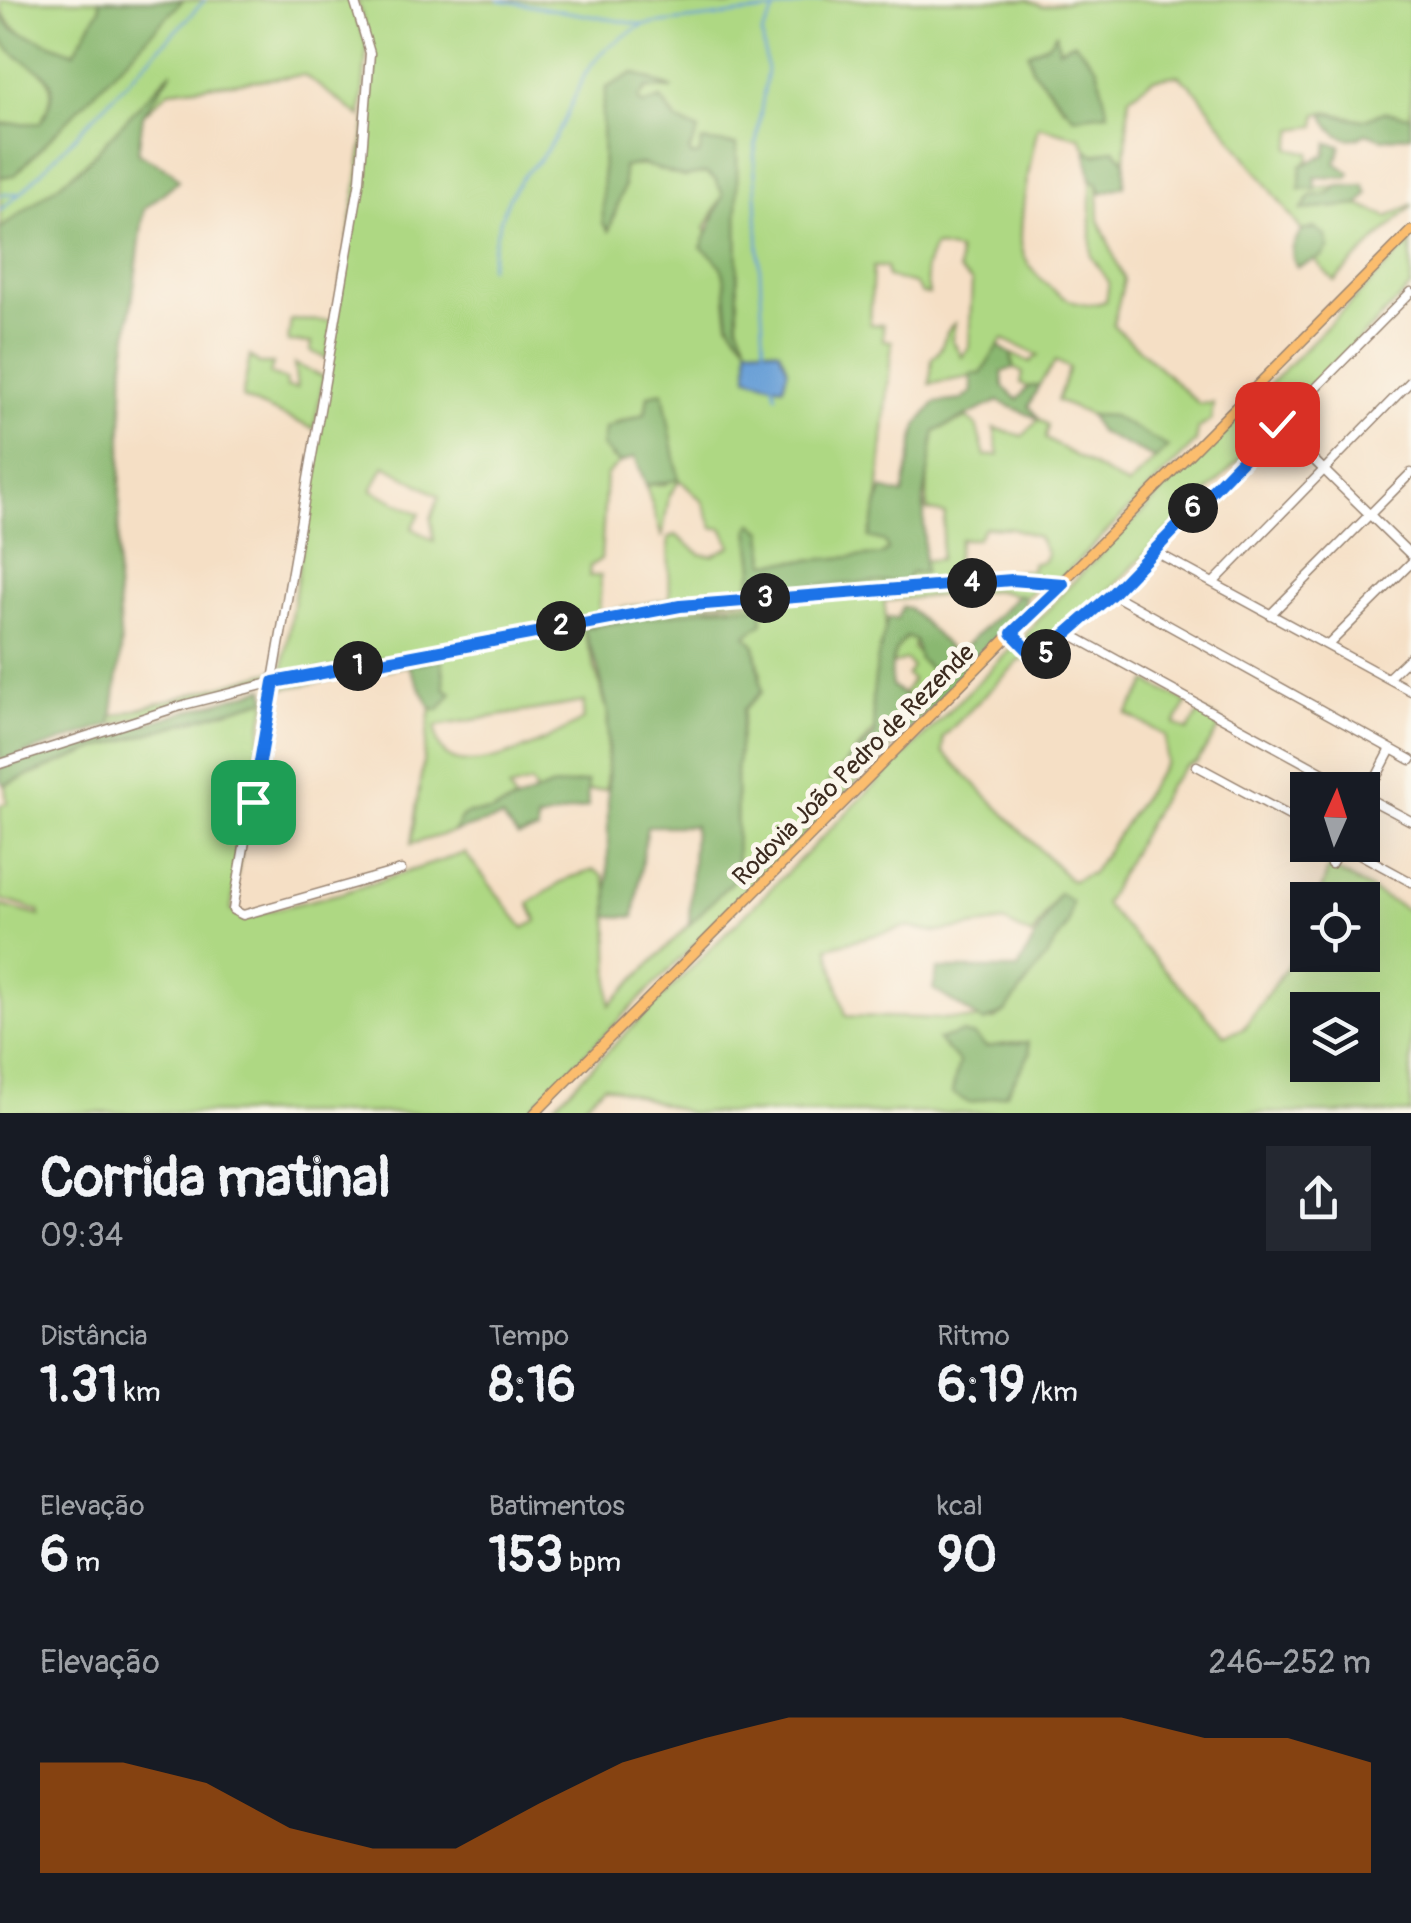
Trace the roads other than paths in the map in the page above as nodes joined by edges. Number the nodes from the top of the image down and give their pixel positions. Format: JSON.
{"nodes":[{"id":1,"x":354,"y":0,"type":"edge"},
{"id":2,"x":1411,"y":231,"type":"edge"},
{"id":3,"x":1411,"y":292,"type":"edge"},
{"id":4,"x":1411,"y":381,"type":"edge"},
{"id":5,"x":1277,"y":424,"type":"junction"},
{"id":6,"x":1322,"y":470,"type":"junction"},
{"id":7,"x":1411,"y":473,"type":"edge"},
{"id":8,"x":1368,"y":516,"type":"junction"},
{"id":9,"x":1152,"y":550,"type":"junction"},
{"id":10,"x":1411,"y":555,"type":"edge"},
{"id":11,"x":1411,"y":564,"type":"edge"},
{"id":12,"x":1213,"y":582,"type":"junction"},
{"id":13,"x":1063,"y":584,"type":"junction"},
{"id":14,"x":1112,"y":594,"type":"junction"},
{"id":15,"x":1270,"y":615,"type":"junction"},
{"id":16,"x":1012,"y":633,"type":"junction"},
{"id":17,"x":1068,"y":633,"type":"junction"},
{"id":18,"x":1328,"y":645,"type":"junction"},
{"id":19,"x":1411,"y":656,"type":"edge"},
{"id":20,"x":1388,"y":678,"type":"junction"},
{"id":21,"x":274,"y":682,"type":"junction"},
{"id":22,"x":1411,"y":691,"type":"edge"},
{"id":23,"x":1391,"y":749,"type":"junction"},
{"id":24,"x":1411,"y":760,"type":"edge"},
{"id":25,"x":0,"y":764,"type":"edge"},
{"id":26,"x":1197,"y":766,"type":"dead end"},
{"id":27,"x":1321,"y":772,"type":"edge"},
{"id":28,"x":1379,"y":772,"type":"edge"},
{"id":29,"x":1380,"y":807,"type":"edge"},
{"id":30,"x":1290,"y":816,"type":"edge"},
{"id":31,"x":1411,"y":822,"type":"edge"},
{"id":32,"x":1374,"y":862,"type":"edge"},
{"id":33,"x":401,"y":870,"type":"dead end"},
{"id":34,"x":1411,"y":882,"type":"edge"},
{"id":35,"x":536,"y":1113,"type":"edge"}],
"edges":[{"from":1,"to":21,"type":"street"},
{"from":2,"to":13,"type":"main road","name":"Rodovia João Pedro de Rezende"},
{"from":3,"to":5,"type":"street"},
{"from":4,"to":6,"type":"street"},
{"from":5,"to":6,"type":"street"},
{"from":5,"to":9,"type":"street"},
{"from":6,"to":8,"type":"street"},
{"from":6,"to":12,"type":"street"},
{"from":7,"to":8,"type":"street"},
{"from":8,"to":10,"type":"street"},
{"from":8,"to":15,"type":"street"},
{"from":9,"to":12,"type":"street"},
{"from":9,"to":14,"type":"street"},
{"from":11,"to":18,"type":"street"},
{"from":12,"to":15,"type":"street"},
{"from":13,"to":16,"type":"main road","name":"Rodovia João Pedro de Rezende"},
{"from":13,"to":21,"type":"street"},
{"from":14,"to":17,"type":"street"},
{"from":14,"to":23,"type":"street"},
{"from":15,"to":18,"type":"street"},
{"from":16,"to":17,"type":"street"},
{"from":16,"to":35,"type":"main road","name":"Rodovia João Pedro de Rezende"},
{"from":17,"to":27,"type":"street"},
{"from":18,"to":20,"type":"street"},
{"from":19,"to":20,"type":"street"},
{"from":20,"to":22,"type":"street"},
{"from":21,"to":25,"type":"street"},
{"from":21,"to":33,"type":"street"},
{"from":23,"to":24,"type":"street"},
{"from":23,"to":28,"type":"street"},
{"from":26,"to":30,"type":"street"},
{"from":29,"to":31,"type":"street"},
{"from":32,"to":34,"type":"street"}]}
